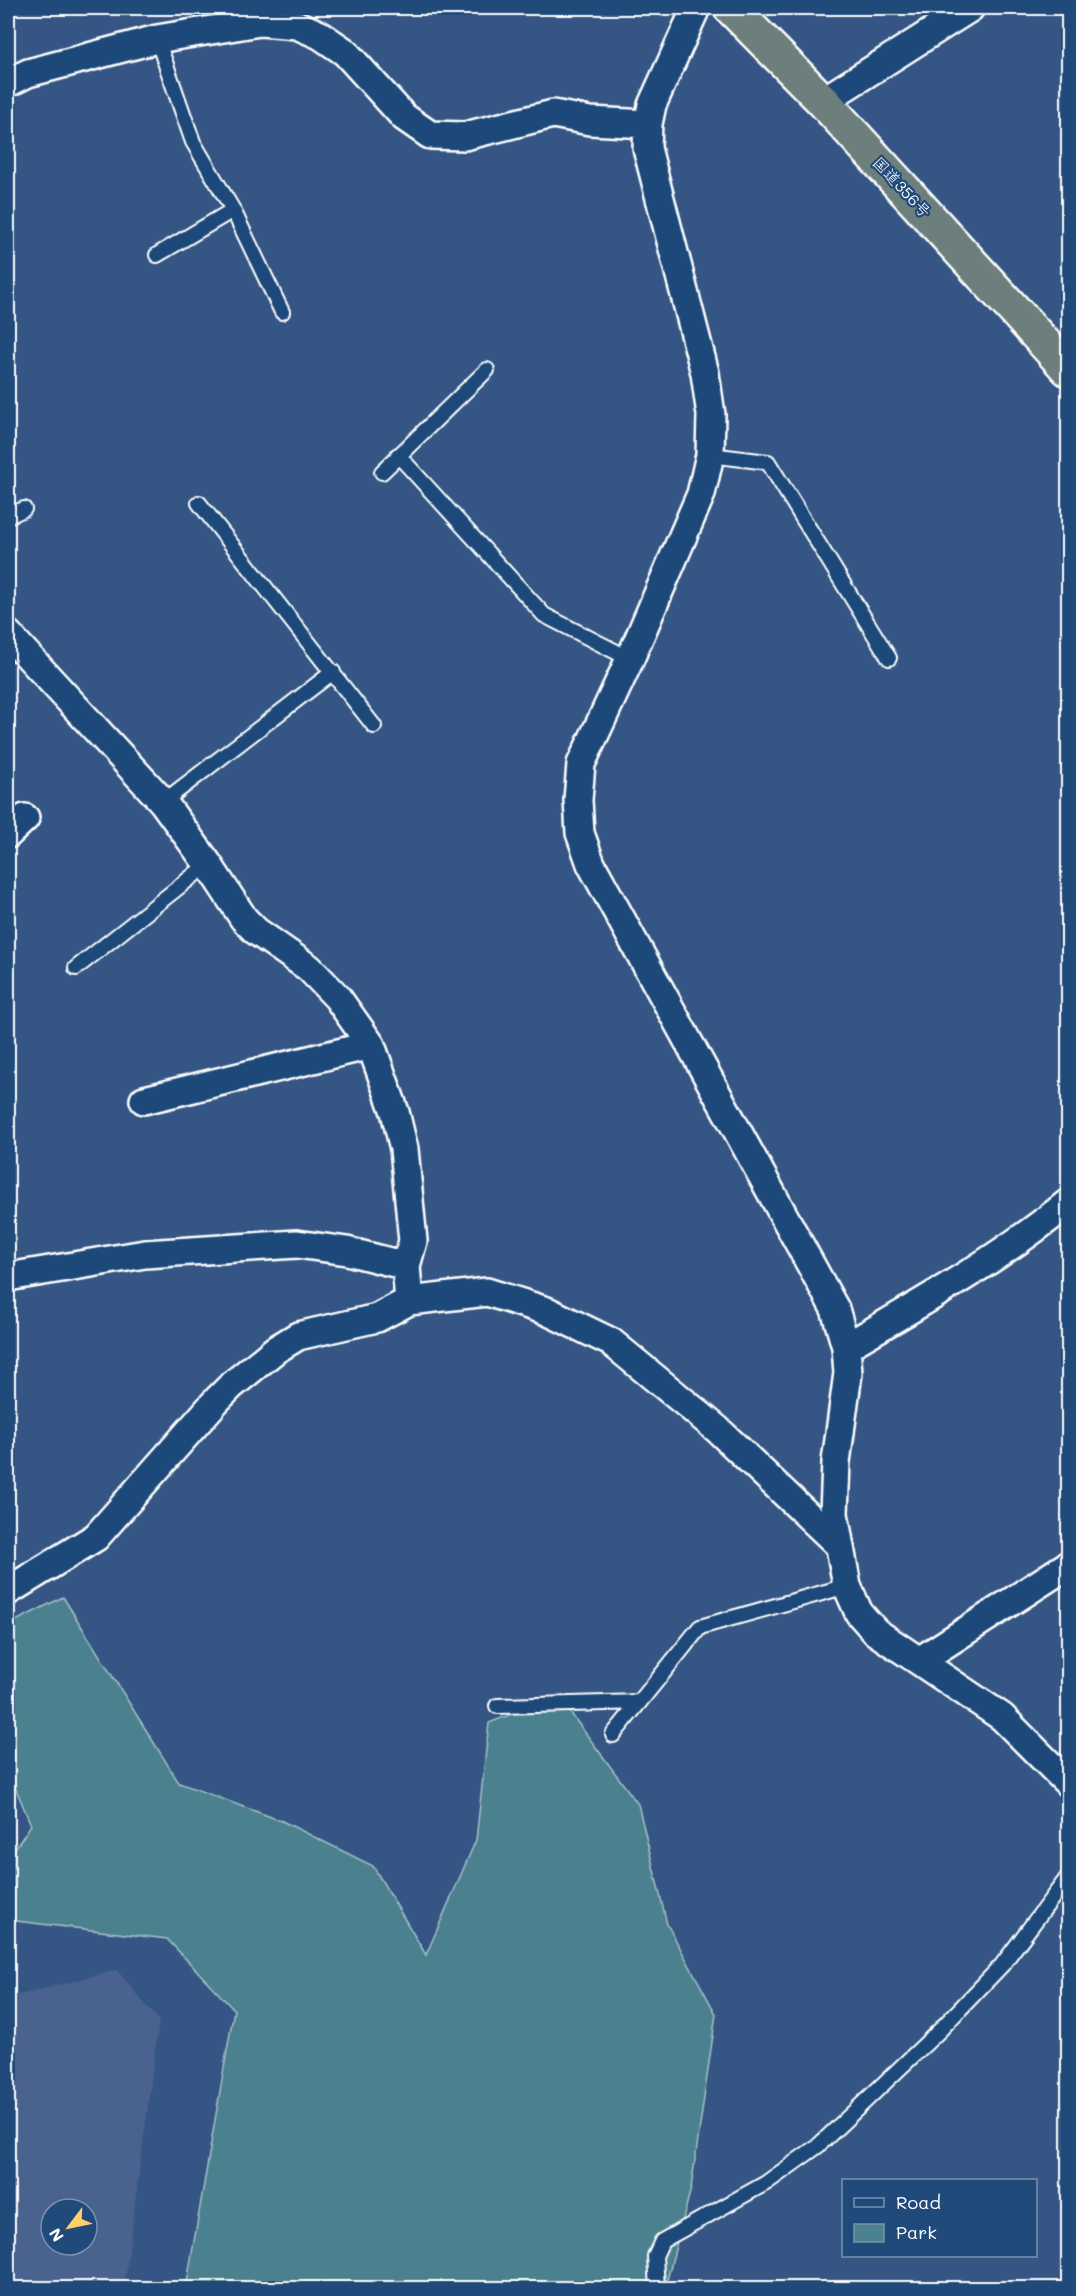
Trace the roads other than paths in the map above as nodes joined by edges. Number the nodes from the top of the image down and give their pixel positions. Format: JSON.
{"nodes":[{"id":1,"x":696,"y":8,"type":"edge"},
{"id":2,"x":731,"y":8,"type":"edge"},
{"id":3,"x":970,"y":8,"type":"edge"},
{"id":4,"x":292,"y":16,"type":"edge"},
{"id":5,"x":158,"y":39,"type":"junction"},
{"id":6,"x":8,"y":83,"type":"edge"},
{"id":7,"x":823,"y":100,"type":"junction"},
{"id":8,"x":648,"y":124,"type":"junction"},
{"id":9,"x":233,"y":210,"type":"junction"},
{"id":10,"x":157,"y":255,"type":"dead end"},
{"id":11,"x":282,"y":312,"type":"dead end"},
{"id":12,"x":1068,"y":369,"type":"edge"},
{"id":13,"x":487,"y":370,"type":"dead end"},
{"id":14,"x":398,"y":455,"type":"junction"},
{"id":15,"x":710,"y":455,"type":"junction"},
{"id":16,"x":382,"y":472,"type":"dead end"},
{"id":17,"x":199,"y":503,"type":"dead end"},
{"id":18,"x":24,"y":509,"type":"dead end"},
{"id":19,"x":8,"y":516,"type":"edge"},
{"id":20,"x":8,"y":634,"type":"edge"},
{"id":21,"x":889,"y":658,"type":"dead end"},
{"id":22,"x":630,"y":659,"type":"junction"},
{"id":23,"x":333,"y":672,"type":"junction"},
{"id":24,"x":374,"y":726,"type":"dead end"},
{"id":25,"x":163,"y":802,"type":"junction"},
{"id":26,"x":208,"y":864,"type":"junction"},
{"id":27,"x":76,"y":968,"type":"dead end"},
{"id":28,"x":371,"y":1045,"type":"junction"},
{"id":29,"x":144,"y":1100,"type":"dead end"},
{"id":30,"x":1068,"y":1203,"type":"edge"},
{"id":31,"x":406,"y":1266,"type":"junction"},
{"id":32,"x":8,"y":1277,"type":"edge"},
{"id":33,"x":409,"y":1301,"type":"junction"},
{"id":34,"x":846,"y":1347,"type":"junction"},
{"id":35,"x":839,"y":1545,"type":"junction"},
{"id":36,"x":1068,"y":1565,"type":"edge"},
{"id":37,"x":847,"y":1586,"type":"junction"},
{"id":38,"x":8,"y":1591,"type":"edge"},
{"id":39,"x":919,"y":1661,"type":"junction"},
{"id":40,"x":640,"y":1702,"type":"junction"},
{"id":41,"x":497,"y":1706,"type":"dead end"},
{"id":42,"x":613,"y":1735,"type":"dead end"},
{"id":43,"x":1068,"y":1783,"type":"edge"},
{"id":44,"x":1068,"y":1877,"type":"edge"},
{"id":45,"x":657,"y":2289,"type":"edge"}],
"edges":[{"from":1,"to":8,"type":"street"},
{"from":2,"to":7,"type":"highway","name":"国道356号"},
{"from":3,"to":7,"type":"street"},
{"from":4,"to":5,"type":"street"},
{"from":4,"to":8,"type":"street"},
{"from":5,"to":6,"type":"street"},
{"from":5,"to":9,"type":"lane"},
{"from":7,"to":12,"type":"highway","name":"国道356号"},
{"from":8,"to":15,"type":"street"},
{"from":9,"to":10,"type":"lane"},
{"from":9,"to":11,"type":"lane"},
{"from":13,"to":14,"type":"lane"},
{"from":14,"to":16,"type":"lane"},
{"from":14,"to":22,"type":"lane"},
{"from":15,"to":21,"type":"lane"},
{"from":15,"to":22,"type":"street"},
{"from":17,"to":23,"type":"lane"},
{"from":18,"to":19,"type":"lane"},
{"from":20,"to":25,"type":"street"},
{"from":22,"to":34,"type":"street"},
{"from":23,"to":24,"type":"lane"},
{"from":23,"to":25,"type":"lane"},
{"from":25,"to":26,"type":"street"},
{"from":26,"to":27,"type":"lane"},
{"from":26,"to":28,"type":"street"},
{"from":28,"to":29,"type":"street"},
{"from":28,"to":31,"type":"street"},
{"from":30,"to":34,"type":"street"},
{"from":31,"to":32,"type":"street"},
{"from":31,"to":33,"type":"street"},
{"from":33,"to":35,"type":"street"},
{"from":33,"to":38,"type":"street"},
{"from":34,"to":35,"type":"street"},
{"from":35,"to":37,"type":"street"},
{"from":36,"to":39,"type":"street"},
{"from":37,"to":39,"type":"street"},
{"from":37,"to":40,"type":"lane"},
{"from":39,"to":43,"type":"street"},
{"from":40,"to":41,"type":"lane"},
{"from":40,"to":42,"type":"lane"},
{"from":44,"to":45,"type":"lane"}]}
